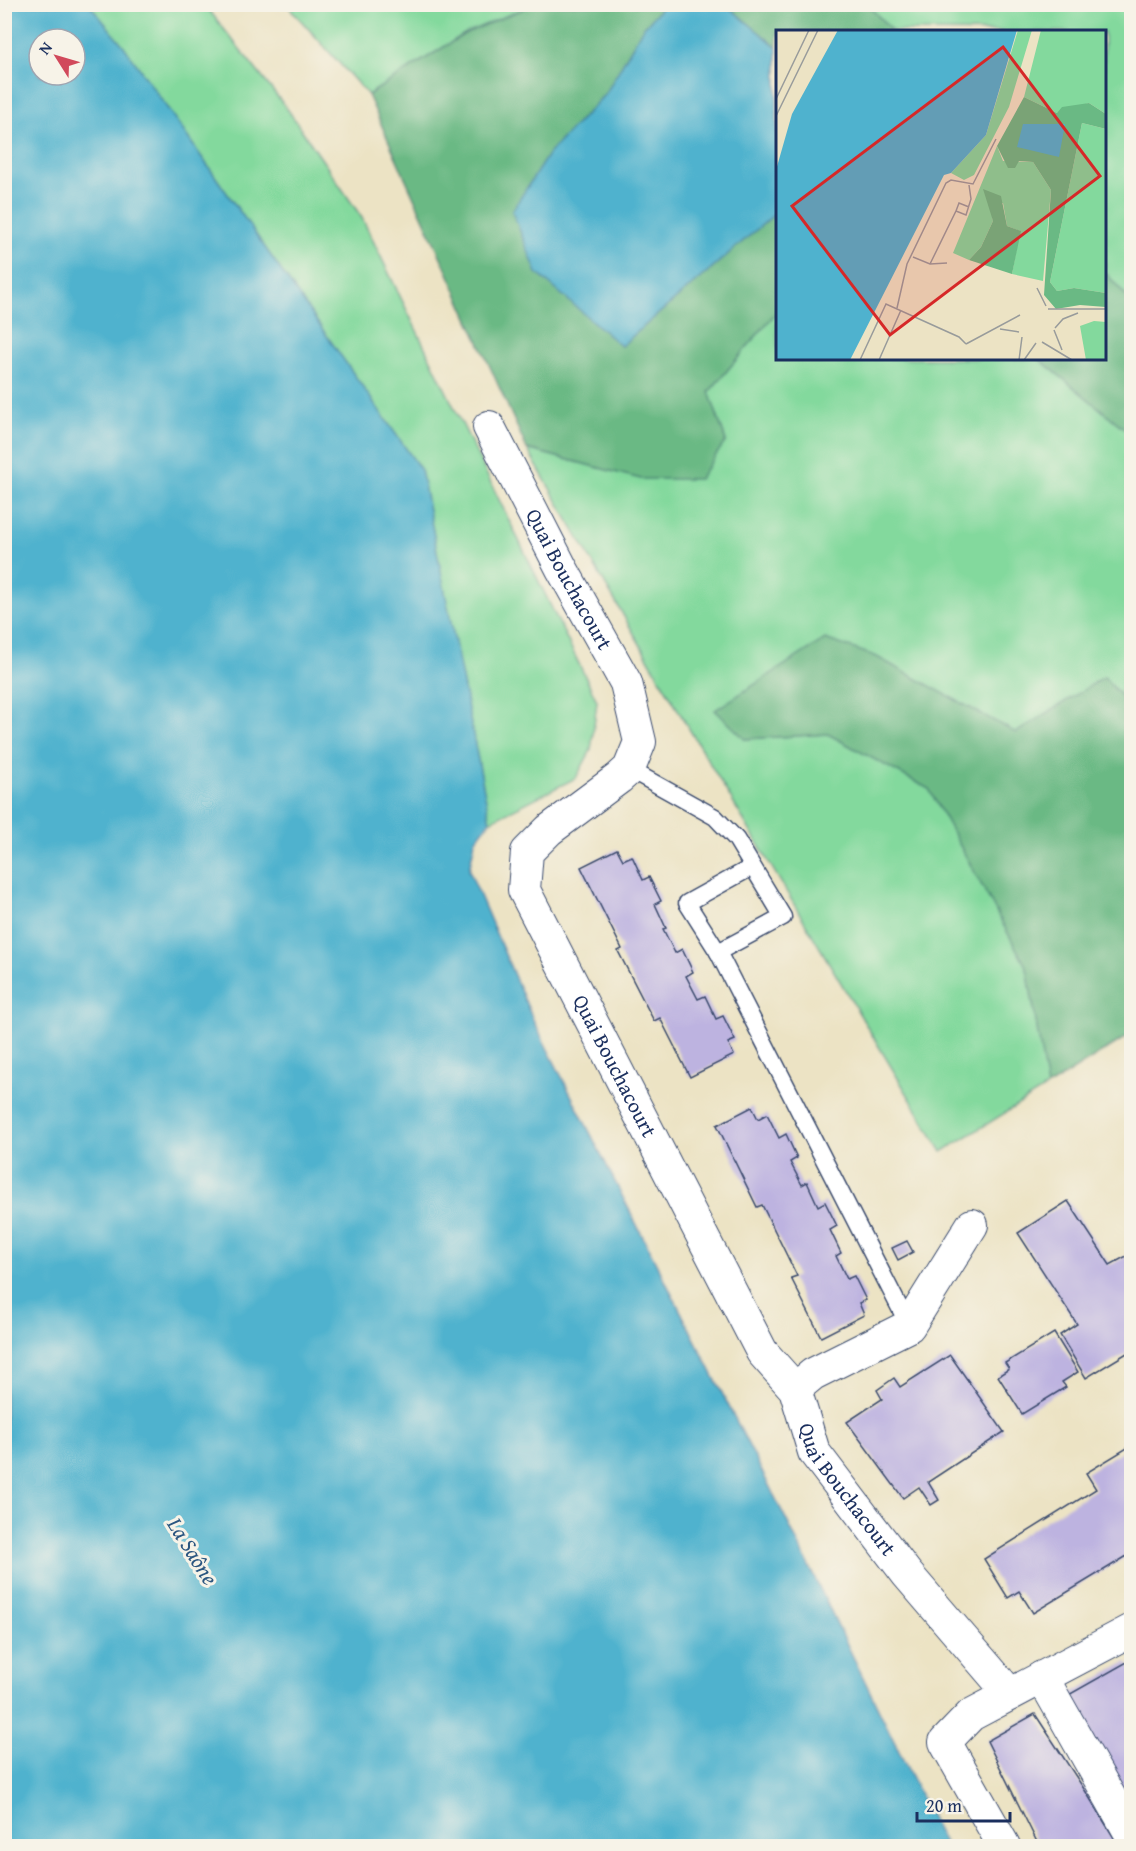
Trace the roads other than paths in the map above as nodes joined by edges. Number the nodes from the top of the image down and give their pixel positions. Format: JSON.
{"nodes":[{"id":1,"x":489,"y":427,"type":"dead end"},
{"id":2,"x":629,"y":769,"type":"junction"},
{"id":3,"x":752,"y":867,"type":"junction"},
{"id":4,"x":718,"y":952,"type":"junction"},
{"id":5,"x":972,"y":1225,"type":"dead end"},
{"id":6,"x":909,"y":1326,"type":"junction"},
{"id":7,"x":795,"y":1389,"type":"junction"},
{"id":8,"x":1131,"y":1630,"type":"edge"},
{"id":9,"x":1042,"y":1677,"type":"junction"},
{"id":10,"x":1010,"y":1694,"type":"junction"},
{"id":11,"x":1131,"y":1836,"type":"edge"},
{"id":12,"x":1004,"y":1846,"type":"edge"}],
"edges":[{"from":1,"to":2,"type":"street","name":"Quai Bouchacourt"},
{"from":2,"to":3,"type":"lane"},
{"from":2,"to":7,"type":"street","name":"Quai Bouchacourt"},
{"from":3,"to":4,"type":"lane"},
{"from":3,"to":4,"type":"lane"},
{"from":4,"to":6,"type":"lane"},
{"from":5,"to":6,"type":"street"},
{"from":6,"to":7,"type":"street"},
{"from":7,"to":10,"type":"street","name":"Quai Bouchacourt"},
{"from":8,"to":9,"type":"street"},
{"from":9,"to":10,"type":"street"},
{"from":9,"to":11,"type":"street"},
{"from":10,"to":12,"type":"street"}]}
